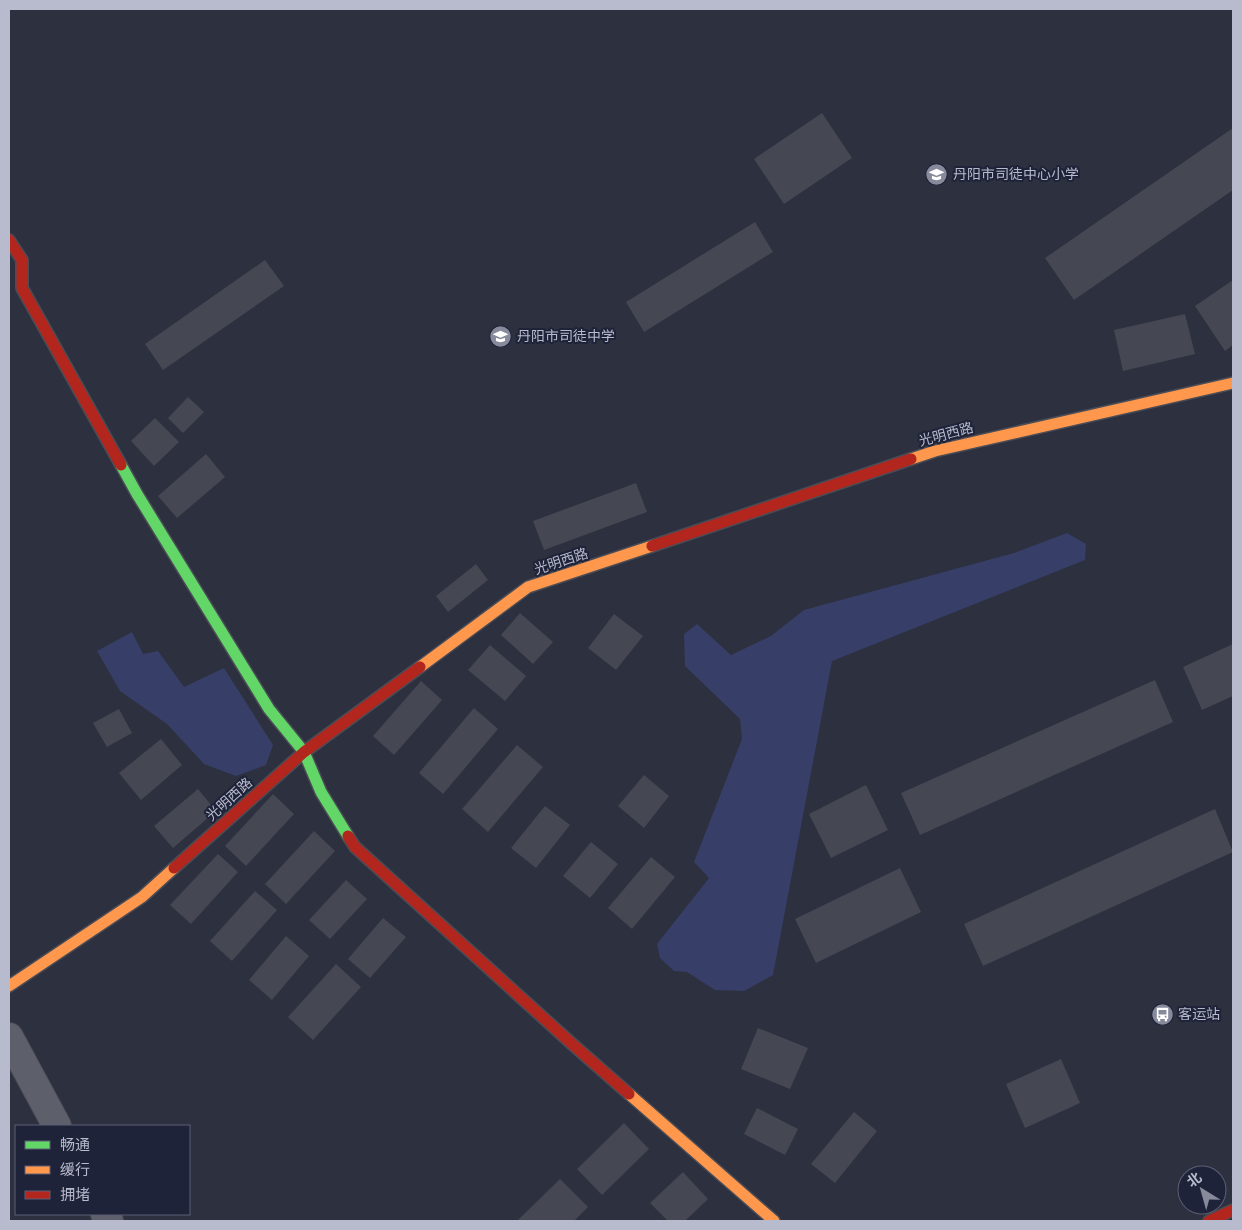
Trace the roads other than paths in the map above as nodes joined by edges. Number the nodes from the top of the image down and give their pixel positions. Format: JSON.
{"nodes":[{"id":1,"x":9,"y":240,"type":"edge"},
{"id":2,"x":1233,"y":383,"type":"edge"},
{"id":3,"x":304,"y":752,"type":"junction"},
{"id":4,"x":9,"y":986,"type":"edge"},
{"id":5,"x":9,"y":1037,"type":"edge"},
{"id":6,"x":56,"y":1125,"type":"edge"},
{"id":7,"x":1233,"y":1210,"type":"edge"},
{"id":8,"x":774,"y":1221,"type":"edge"},
{"id":9,"x":1210,"y":1221,"type":"edge"}],
"edges":[{"from":1,"to":3,"type":"street"},
{"from":2,"to":3,"type":"street","name":"光明西路"},
{"from":3,"to":4,"type":"street","name":"光明西路"},
{"from":3,"to":8,"type":"street"},
{"from":5,"to":6,"type":"street"},
{"from":7,"to":9,"type":"street"}]}
